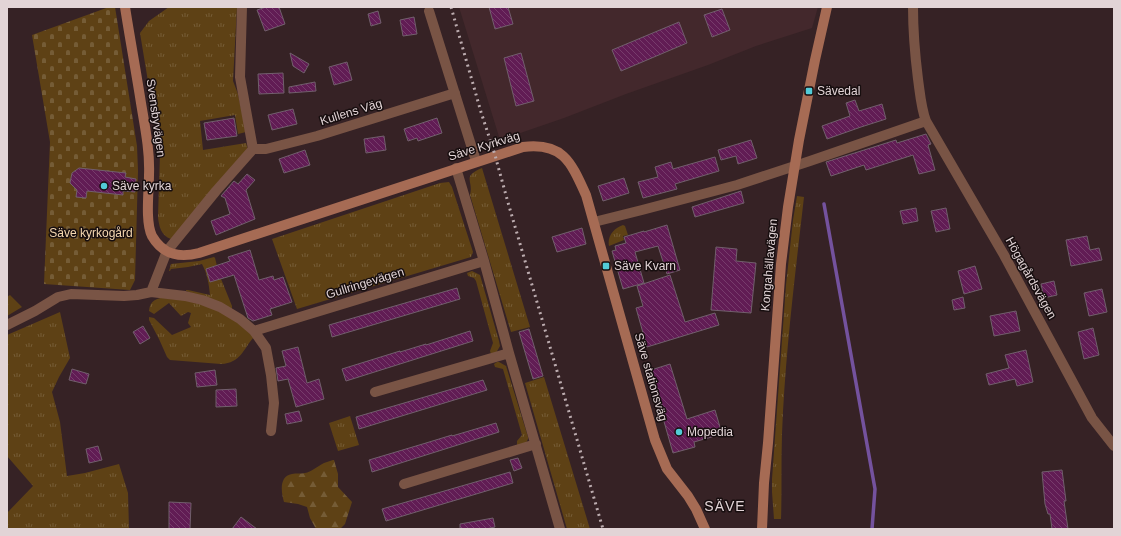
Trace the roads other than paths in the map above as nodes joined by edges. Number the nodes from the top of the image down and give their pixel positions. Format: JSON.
{"nodes":[{"id":1,"x":125,"y":7,"type":"edge"},
{"id":2,"x":242,"y":7,"type":"edge"},
{"id":3,"x":827,"y":7,"type":"edge"},
{"id":4,"x":913,"y":7,"type":"edge"},
{"id":5,"x":429,"y":11,"type":"dead end"},
{"id":6,"x":455,"y":93,"type":"junction"},
{"id":7,"x":926,"y":122,"type":"junction"},
{"id":8,"x":253,"y":149,"type":"junction"},
{"id":9,"x":476,"y":161,"type":"junction"},
{"id":10,"x":794,"y":166,"type":"junction"},
{"id":11,"x":456,"y":168,"type":"junction"},
{"id":12,"x":594,"y":222,"type":"junction"},
{"id":13,"x":167,"y":251,"type":"junction"},
{"id":14,"x":484,"y":261,"type":"junction"},
{"id":15,"x":151,"y":292,"type":"junction"},
{"id":16,"x":7,"y":325,"type":"edge"},
{"id":17,"x":254,"y":331,"type":"junction"},
{"id":18,"x":509,"y":352,"type":"junction"},
{"id":19,"x":375,"y":392,"type":"dead end"},
{"id":20,"x":271,"y":431,"type":"dead end"},
{"id":21,"x":536,"y":444,"type":"junction"},
{"id":22,"x":1114,"y":446,"type":"edge"},
{"id":23,"x":404,"y":484,"type":"dead end"},
{"id":24,"x":560,"y":529,"type":"edge"},
{"id":25,"x":706,"y":529,"type":"edge"},
{"id":26,"x":762,"y":529,"type":"edge"}],
"edges":[{"from":1,"to":13,"type":"street","name":"Svensbyvägen"},
{"from":2,"to":8,"type":"street"},
{"from":3,"to":10,"type":"street","name":"Kongahällavägen"},
{"from":4,"to":7,"type":"street","name":"Högagårdsvägen"},
{"from":5,"to":6,"type":"street"},
{"from":6,"to":8,"type":"street","name":"Kullens Väg"},
{"from":6,"to":9,"type":"street"},
{"from":7,"to":10,"type":"street"},
{"from":7,"to":22,"type":"street","name":"Högagårdsvägen"},
{"from":8,"to":13,"type":"street"},
{"from":9,"to":11,"type":"street","name":"Säve Kyrkväg"},
{"from":9,"to":12,"type":"street","name":"Säve Kyrkväg"},
{"from":10,"to":12,"type":"street"},
{"from":10,"to":26,"type":"street","name":"Kongahällavägen"},
{"from":11,"to":13,"type":"street","name":"Säve Kyrkväg"},
{"from":11,"to":14,"type":"street"},
{"from":12,"to":25,"type":"street","name":"Säve stationsväg"},
{"from":13,"to":15,"type":"street"},
{"from":14,"to":17,"type":"street","name":"Gullringevägen"},
{"from":14,"to":18,"type":"street"},
{"from":15,"to":16,"type":"street"},
{"from":15,"to":17,"type":"street"},
{"from":17,"to":20,"type":"street"},
{"from":18,"to":19,"type":"street"},
{"from":18,"to":21,"type":"street"},
{"from":21,"to":23,"type":"street"},
{"from":21,"to":24,"type":"street"}]}
